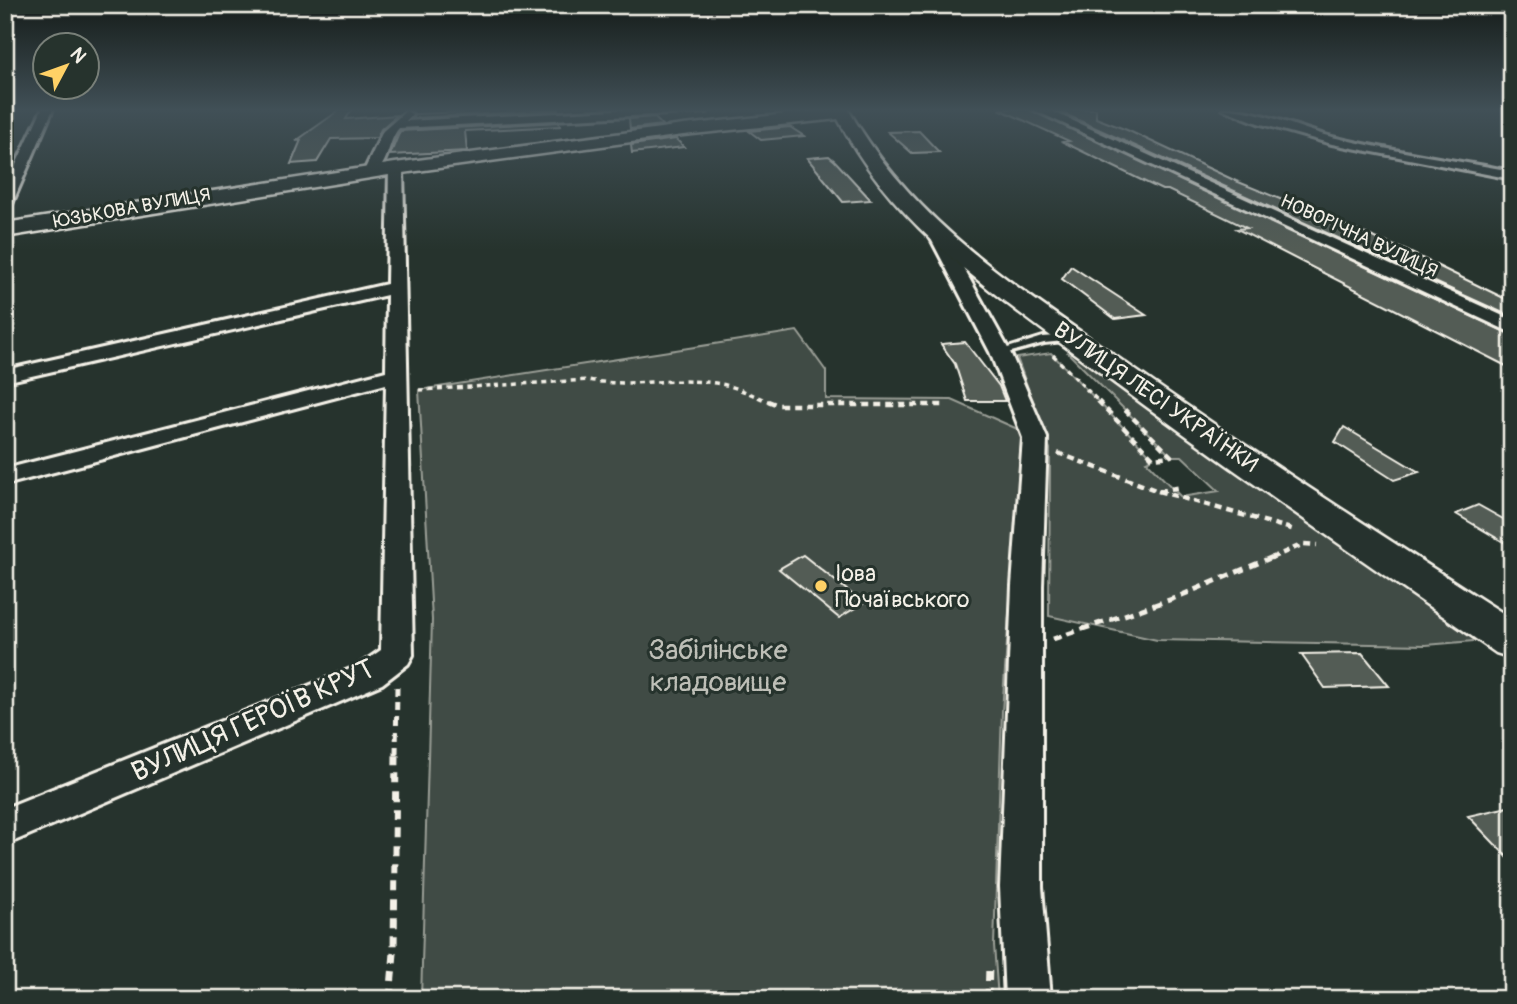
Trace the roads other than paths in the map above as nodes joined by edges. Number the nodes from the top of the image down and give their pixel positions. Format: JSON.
{"nodes":[{"id":1,"x":27,"y":156,"type":"edge"},
{"id":2,"x":379,"y":156,"type":"edge"},
{"id":3,"x":483,"y":156,"type":"edge"},
{"id":4,"x":866,"y":156,"type":"edge"},
{"id":5,"x":1139,"y":156,"type":"edge"},
{"id":6,"x":1416,"y":156,"type":"edge"},
{"id":7,"x":383,"y":169,"type":"junction"},
{"id":8,"x":1512,"y":175,"type":"edge"},
{"id":9,"x":5,"y":204,"type":"edge"},
{"id":10,"x":5,"y":230,"type":"edge"},
{"id":11,"x":936,"y":233,"type":"junction"},
{"id":12,"x":397,"y":287,"type":"junction"},
{"id":13,"x":1512,"y":327,"type":"edge"},
{"id":14,"x":1072,"y":338,"type":"junction"},
{"id":15,"x":1000,"y":352,"type":"junction"},
{"id":16,"x":5,"y":376,"type":"edge"},
{"id":17,"x":397,"y":383,"type":"junction"},
{"id":18,"x":5,"y":477,"type":"edge"},
{"id":19,"x":1512,"y":641,"type":"edge"},
{"id":20,"x":5,"y":827,"type":"edge"},
{"id":21,"x":1028,"y":999,"type":"edge"}],
"edges":[{"from":1,"to":9,"type":"street"},
{"from":2,"to":7,"type":"street"},
{"from":3,"to":7,"type":"main road","name":"ЮЗЬКОВА ВУЛИЦЯ"},
{"from":4,"to":11,"type":"main road","name":"ВУЛИЦЯ ЛЕСІ УКРАЇНКИ"},
{"from":5,"to":13,"type":"street","name":"НОВОРІЧНА ВУЛИЦЯ"},
{"from":6,"to":8,"type":"street"},
{"from":7,"to":10,"type":"main road","name":"ЮЗЬКОВА ВУЛИЦЯ"},
{"from":7,"to":12,"type":"street","name":"ВУЛИЦЯ ГЕРОЇВ КРУТ"},
{"from":11,"to":14,"type":"main road","name":"ВУЛИЦЯ ЛЕСІ УКРАЇНКИ"},
{"from":11,"to":15,"type":"street"},
{"from":12,"to":16,"type":"street"},
{"from":12,"to":17,"type":"street","name":"ВУЛИЦЯ ГЕРОЇВ КРУТ"},
{"from":14,"to":15,"type":"lane"},
{"from":14,"to":19,"type":"main road","name":"ВУЛИЦЯ ЛЕСІ УКРАЇНКИ"},
{"from":15,"to":21,"type":"street"},
{"from":17,"to":18,"type":"street"},
{"from":17,"to":20,"type":"street","name":"ВУЛИЦЯ ГЕРОЇВ КРУТ"}]}
